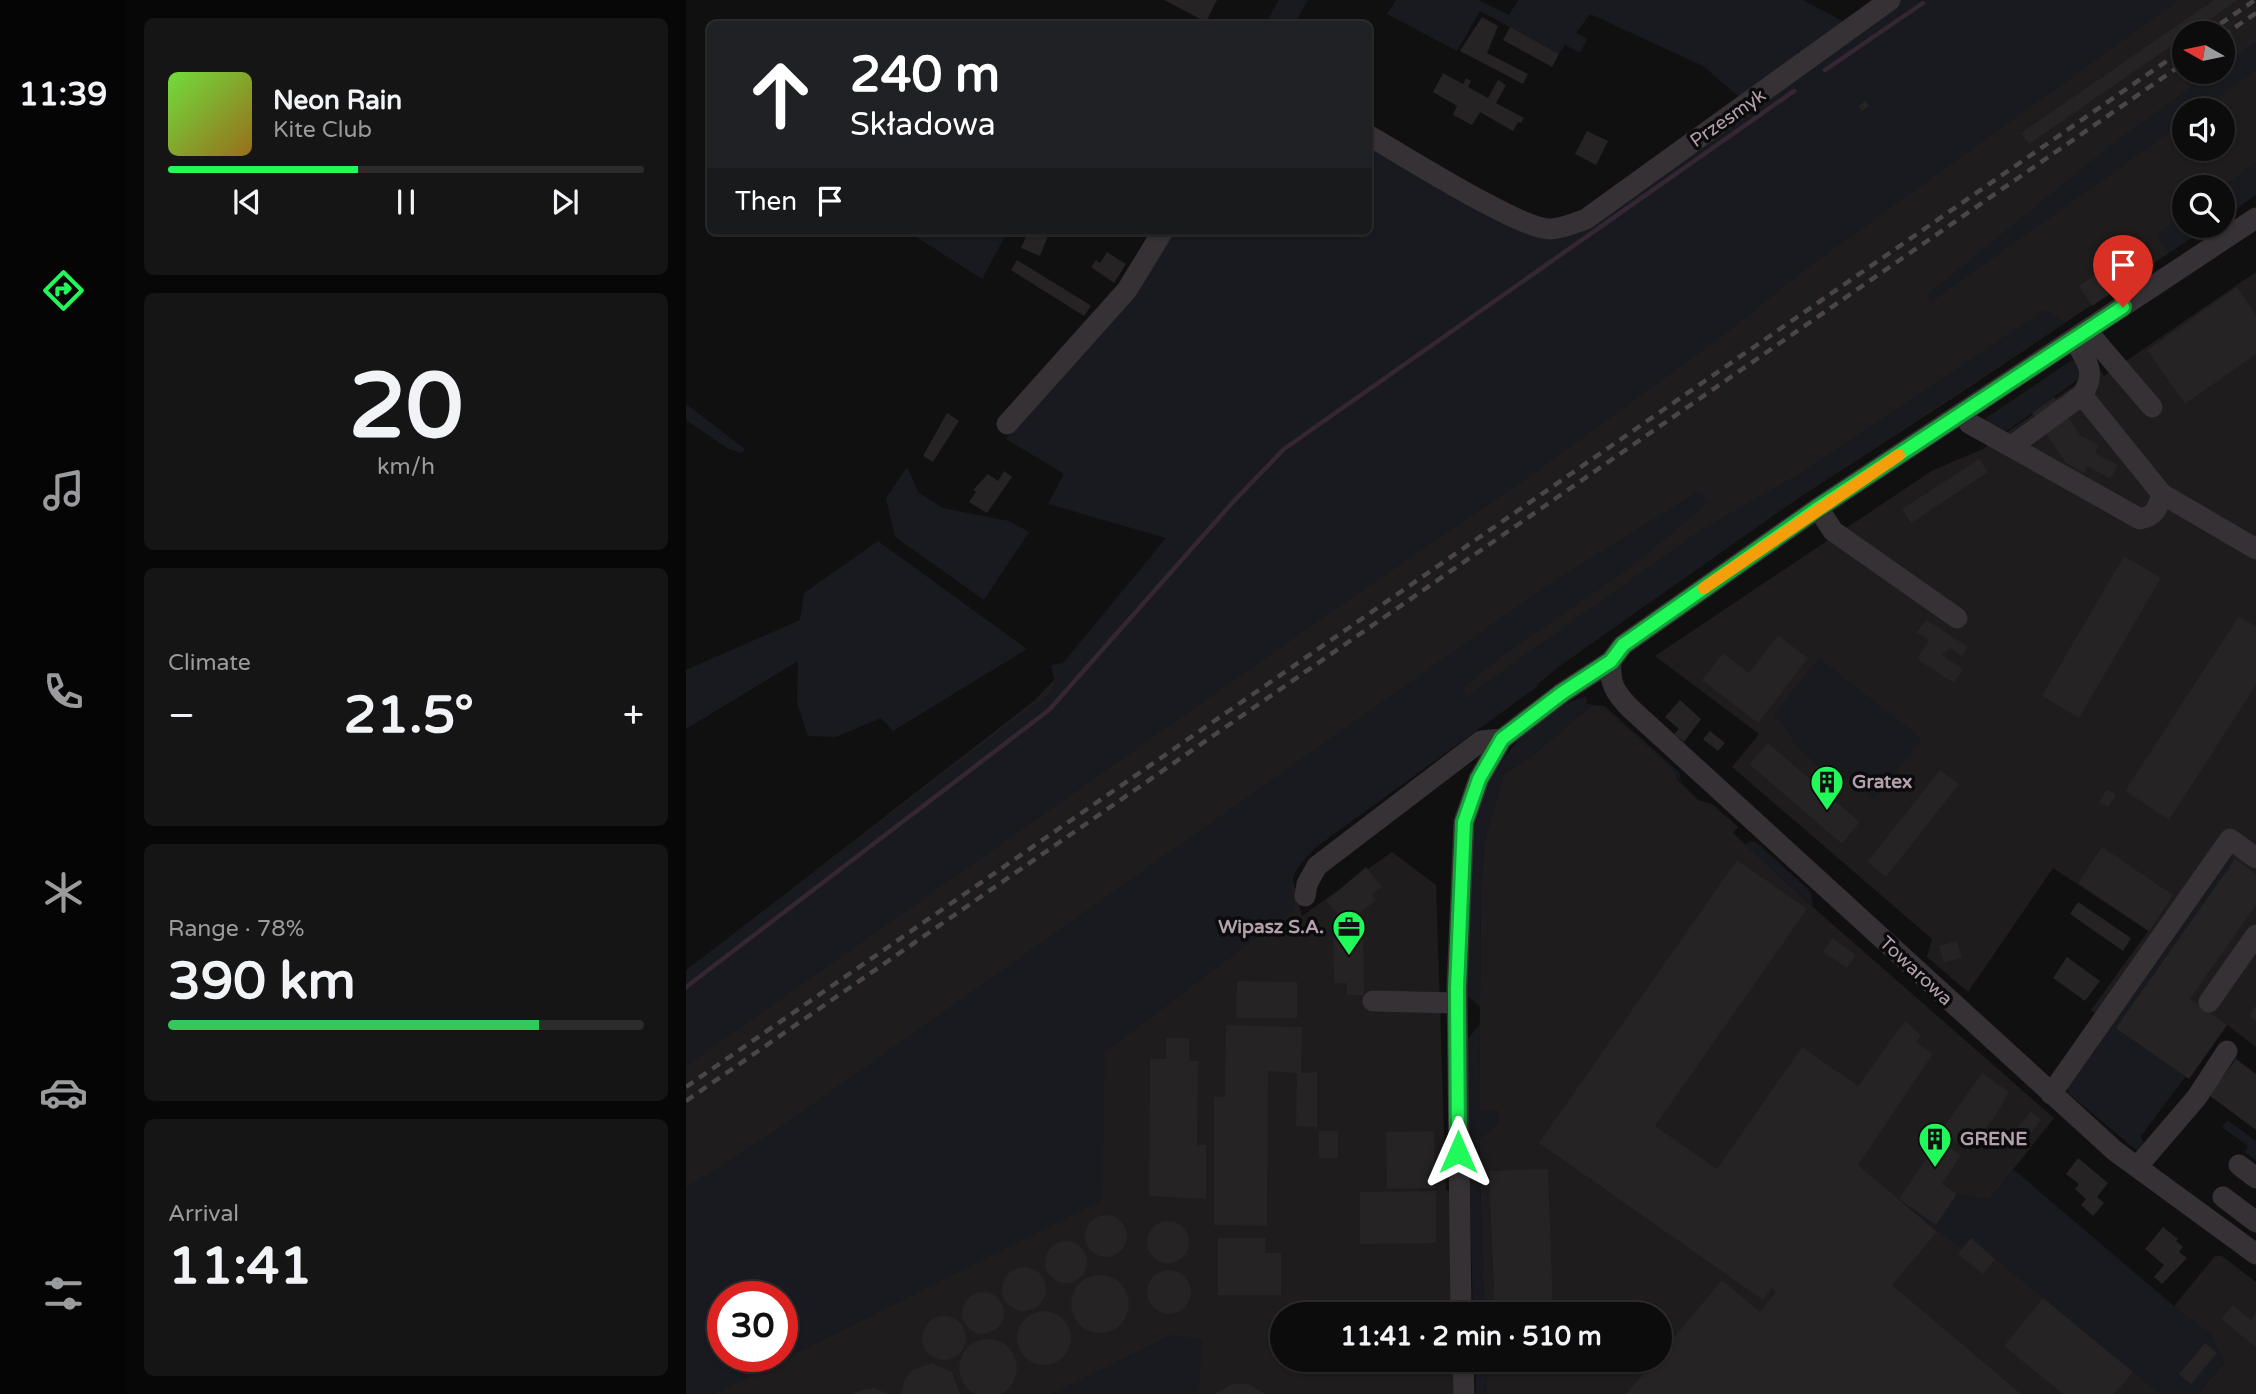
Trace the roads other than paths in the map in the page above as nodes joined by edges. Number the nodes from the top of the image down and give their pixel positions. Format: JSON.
{"nodes":[{"id":1,"x":1890,"y":0,"type":"edge"},
{"id":2,"x":1372,"y":137,"type":"edge"},
{"id":3,"x":2256,"y":218,"type":"edge"},
{"id":4,"x":1161,"y":235,"type":"edge"},
{"id":5,"x":2080,"y":336,"type":"junction"},
{"id":6,"x":2082,"y":396,"type":"junction"},
{"id":7,"x":2152,"y":407,"type":"dead end"},
{"id":8,"x":1962,"y":413,"type":"junction"},
{"id":9,"x":1007,"y":425,"type":"dead end"},
{"id":10,"x":2012,"y":446,"type":"junction"},
{"id":11,"x":2162,"y":494,"type":"junction"},
{"id":12,"x":1818,"y":508,"type":"junction"},
{"id":13,"x":2256,"y":549,"type":"edge"},
{"id":14,"x":1957,"y":618,"type":"dead end"},
{"id":15,"x":1611,"y":661,"type":"junction"},
{"id":16,"x":1502,"y":739,"type":"junction"},
{"id":17,"x":2256,"y":858,"type":"edge"},
{"id":18,"x":1305,"y":896,"type":"dead end"},
{"id":19,"x":2256,"y":936,"type":"edge"},
{"id":20,"x":1373,"y":1001,"type":"dead end"},
{"id":21,"x":2209,"y":1002,"type":"dead end"},
{"id":22,"x":1457,"y":1003,"type":"junction"},
{"id":23,"x":2227,"y":1051,"type":"dead end"},
{"id":24,"x":2051,"y":1094,"type":"junction"},
{"id":25,"x":2239,"y":1165,"type":"dead end"},
{"id":26,"x":2137,"y":1167,"type":"junction"},
{"id":27,"x":2256,"y":1178,"type":"edge"},
{"id":28,"x":2223,"y":1198,"type":"dead end"},
{"id":29,"x":2256,"y":1222,"type":"edge"},
{"id":30,"x":2256,"y":1254,"type":"edge"},
{"id":31,"x":1461,"y":1302,"type":"edge"},
{"id":32,"x":1463,"y":1372,"type":"edge"},
{"id":33,"x":1464,"y":1394,"type":"edge"}],
"edges":[{"from":1,"to":2,"type":"street","name":"Przesmyk"},
{"from":3,"to":5,"type":"street"},
{"from":4,"to":9,"type":"street"},
{"from":5,"to":6,"type":"street"},
{"from":5,"to":7,"type":"street"},
{"from":5,"to":8,"type":"street"},
{"from":6,"to":10,"type":"street"},
{"from":6,"to":11,"type":"street"},
{"from":8,"to":10,"type":"street"},
{"from":8,"to":12,"type":"street"},
{"from":10,"to":11,"type":"street"},
{"from":11,"to":13,"type":"street"},
{"from":12,"to":14,"type":"street"},
{"from":12,"to":15,"type":"street"},
{"from":15,"to":16,"type":"street"},
{"from":15,"to":24,"type":"street","name":"Towarowa"},
{"from":16,"to":18,"type":"street"},
{"from":16,"to":22,"type":"street"},
{"from":17,"to":24,"type":"street"},
{"from":19,"to":21,"type":"street"},
{"from":20,"to":22,"type":"street"},
{"from":22,"to":31,"type":"street"},
{"from":23,"to":26,"type":"street"},
{"from":24,"to":26,"type":"street","name":"Towarowa"},
{"from":25,"to":27,"type":"street"},
{"from":26,"to":30,"type":"street","name":"Towarowa"},
{"from":28,"to":29,"type":"street"},
{"from":32,"to":33,"type":"street"}]}
